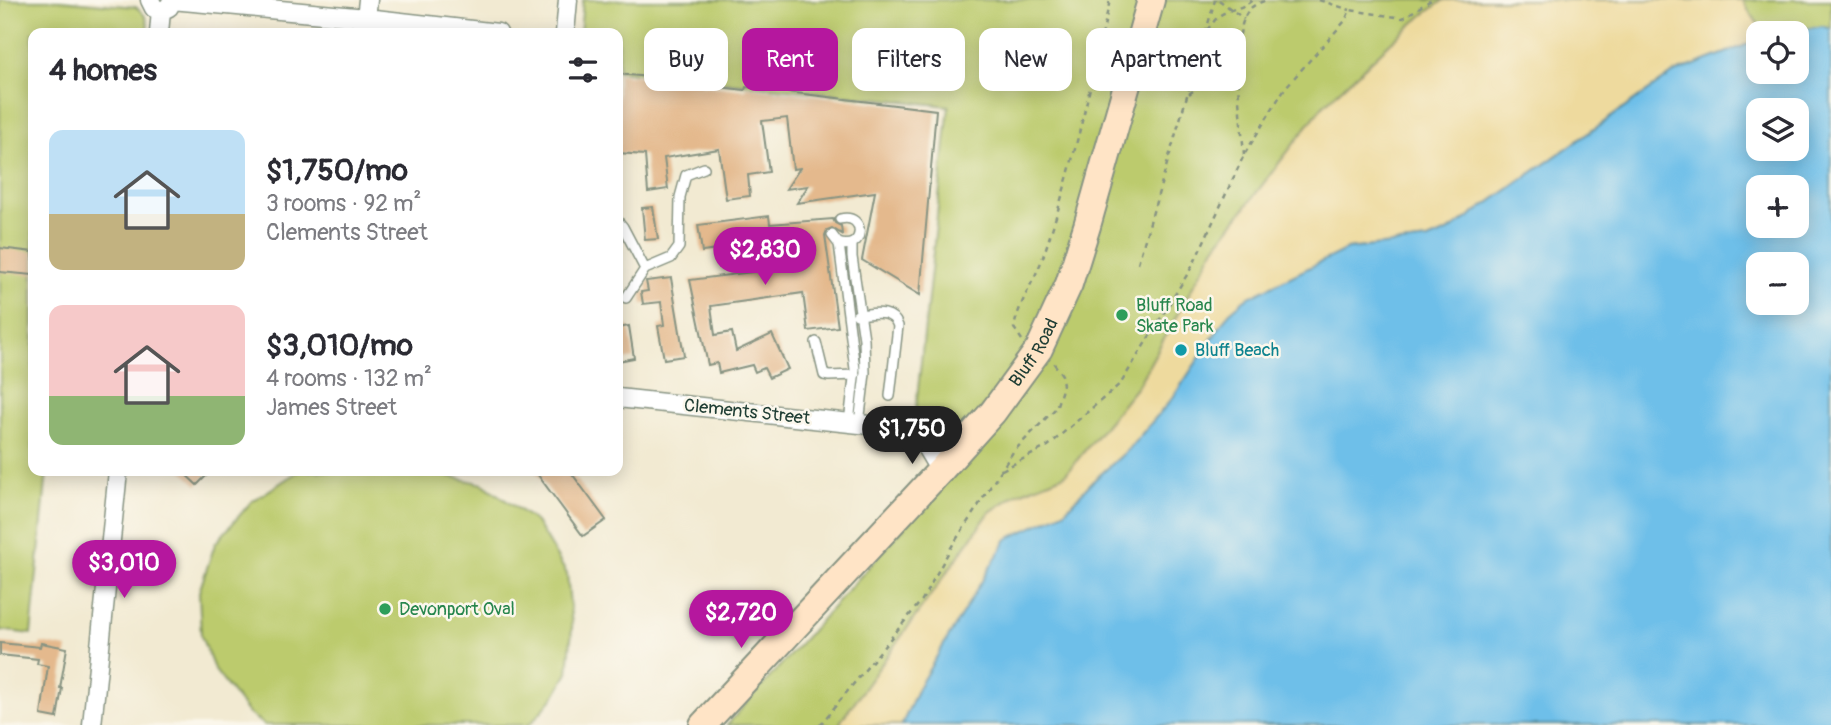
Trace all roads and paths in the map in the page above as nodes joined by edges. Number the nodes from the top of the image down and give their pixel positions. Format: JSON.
{"nodes":[{"id":1,"x":568,"y":0,"type":"edge"},
{"id":2,"x":1110,"y":0,"type":"edge"},
{"id":3,"x":1151,"y":0,"type":"edge"},
{"id":4,"x":1217,"y":0,"type":"edge"},
{"id":5,"x":1252,"y":0,"type":"edge"},
{"id":6,"x":1266,"y":0,"type":"edge"},
{"id":7,"x":1319,"y":0,"type":"edge"},
{"id":8,"x":1431,"y":0,"type":"edge"},
{"id":9,"x":164,"y":3,"type":"edge"},
{"id":10,"x":367,"y":9,"type":"edge"},
{"id":11,"x":1233,"y":10,"type":"junction"},
{"id":12,"x":1350,"y":10,"type":"junction"},
{"id":13,"x":1244,"y":19,"type":"junction"},
{"id":14,"x":160,"y":28,"type":"edge"},
{"id":15,"x":471,"y":28,"type":"edge"},
{"id":16,"x":565,"y":28,"type":"edge"},
{"id":17,"x":1207,"y":28,"type":"edge"},
{"id":18,"x":1209,"y":28,"type":"edge"},
{"id":19,"x":1240,"y":28,"type":"edge"},
{"id":20,"x":1188,"y":91,"type":"edge"},
{"id":21,"x":1192,"y":91,"type":"edge"},
{"id":22,"x":1240,"y":91,"type":"edge"},
{"id":23,"x":1187,"y":95,"type":"junction"},
{"id":24,"x":1244,"y":155,"type":"junction"},
{"id":25,"x":704,"y":168,"type":"dead end"},
{"id":26,"x":840,"y":219,"type":"dead end"},
{"id":27,"x":623,"y":227,"type":"edge"},
{"id":28,"x":832,"y":235,"type":"dead end"},
{"id":29,"x":839,"y":244,"type":"junction"},
{"id":30,"x":852,"y":244,"type":"junction"},
{"id":31,"x":1138,"y":263,"type":"dead end"},
{"id":32,"x":645,"y":269,"type":"junction"},
{"id":33,"x":626,"y":298,"type":"dead end"},
{"id":34,"x":860,"y":315,"type":"junction"},
{"id":35,"x":849,"y":316,"type":"junction"},
{"id":36,"x":816,"y":342,"type":"dead end"},
{"id":37,"x":1039,"y":349,"type":"junction"},
{"id":38,"x":855,"y":375,"type":"junction"},
{"id":39,"x":890,"y":396,"type":"dead end"},
{"id":40,"x":623,"y":399,"type":"edge"},
{"id":41,"x":854,"y":423,"type":"junction"},
{"id":42,"x":940,"y":471,"type":"junction"},
{"id":43,"x":1000,"y":471,"type":"junction"},
{"id":44,"x":117,"y":476,"type":"edge"},
{"id":45,"x":92,"y":725,"type":"edge"},
{"id":46,"x":703,"y":725,"type":"edge"},
{"id":47,"x":820,"y":725,"type":"edge"}],
"edges":[{"from":1,"to":16,"type":"street"},
{"from":2,"to":37,"type":"path"},
{"from":3,"to":37,"type":"street","name":"Bluff Road"},
{"from":4,"to":11,"type":"path"},
{"from":4,"to":17,"type":"path"},
{"from":5,"to":11,"type":"path"},
{"from":6,"to":13,"type":"path"},
{"from":7,"to":12,"type":"path"},
{"from":8,"to":12,"type":"path"},
{"from":9,"to":10,"type":"street"},
{"from":9,"to":14,"type":"street"},
{"from":10,"to":15,"type":"street"},
{"from":11,"to":13,"type":"path"},
{"from":11,"to":18,"type":"path"},
{"from":12,"to":24,"type":"path"},
{"from":13,"to":19,"type":"path"},
{"from":20,"to":23,"type":"path"},
{"from":21,"to":23,"type":"path"},
{"from":22,"to":24,"type":"path"},
{"from":23,"to":31,"type":"path"},
{"from":24,"to":43,"type":"path"},
{"from":25,"to":32,"type":"lane"},
{"from":26,"to":30,"type":"lane"},
{"from":27,"to":32,"type":"lane"},
{"from":28,"to":29,"type":"lane"},
{"from":29,"to":30,"type":"lane"},
{"from":29,"to":35,"type":"lane"},
{"from":30,"to":34,"type":"lane"},
{"from":32,"to":33,"type":"lane"},
{"from":34,"to":35,"type":"lane"},
{"from":34,"to":39,"type":"lane"},
{"from":34,"to":41,"type":"lane"},
{"from":35,"to":38,"type":"lane"},
{"from":36,"to":38,"type":"lane"},
{"from":37,"to":42,"type":"street","name":"Bluff Road"},
{"from":37,"to":43,"type":"path"},
{"from":38,"to":41,"type":"lane"},
{"from":40,"to":41,"type":"street","name":"Clements Street"},
{"from":41,"to":42,"type":"street","name":"Clements Street"},
{"from":42,"to":46,"type":"street","name":"Bluff Road"},
{"from":43,"to":47,"type":"path"},
{"from":44,"to":45,"type":"street"}]}
